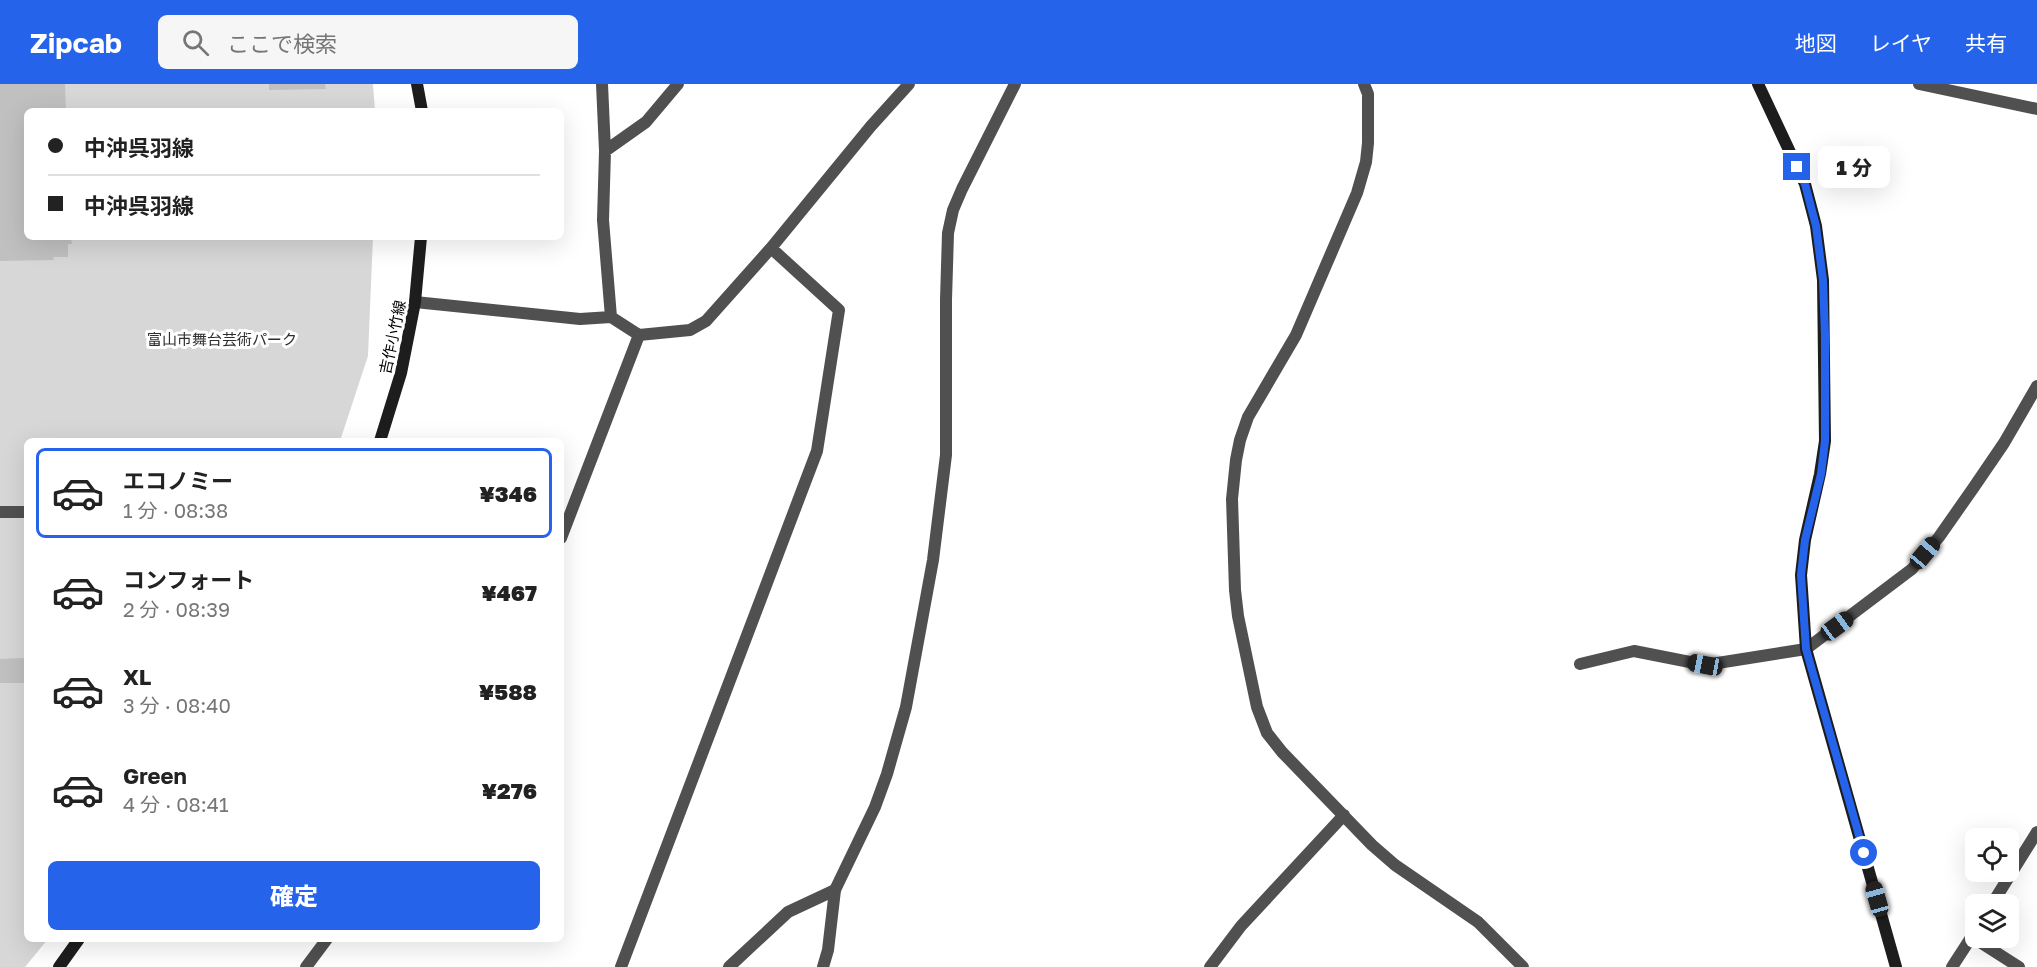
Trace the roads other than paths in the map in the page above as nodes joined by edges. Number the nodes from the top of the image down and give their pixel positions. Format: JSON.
{"nodes":[{"id":1,"x":417,"y":84,"type":"edge"},
{"id":2,"x":602,"y":84,"type":"edge"},
{"id":3,"x":678,"y":84,"type":"edge"},
{"id":4,"x":909,"y":84,"type":"edge"},
{"id":5,"x":1015,"y":84,"type":"edge"},
{"id":6,"x":1364,"y":84,"type":"edge"},
{"id":7,"x":1758,"y":84,"type":"edge"},
{"id":8,"x":1919,"y":84,"type":"edge"},
{"id":9,"x":421,"y":108,"type":"edge"},
{"id":10,"x":2037,"y":109,"type":"edge"},
{"id":11,"x":605,"y":151,"type":"junction"},
{"id":12,"x":421,"y":240,"type":"edge"},
{"id":13,"x":771,"y":249,"type":"junction"},
{"id":14,"x":415,"y":302,"type":"junction"},
{"id":15,"x":611,"y":317,"type":"junction"},
{"id":16,"x":639,"y":335,"type":"junction"},
{"id":17,"x":2037,"y":386,"type":"edge"},
{"id":18,"x":381,"y":438,"type":"edge"},
{"id":19,"x":0,"y":512,"type":"edge"},
{"id":20,"x":24,"y":512,"type":"edge"},
{"id":21,"x":564,"y":530,"type":"edge"},
{"id":22,"x":1806,"y":649,"type":"junction"},
{"id":23,"x":1580,"y":664,"type":"dead end"},
{"id":24,"x":1344,"y":815,"type":"junction"},
{"id":25,"x":2037,"y":831,"type":"edge"},
{"id":26,"x":835,"y":890,"type":"junction"},
{"id":27,"x":1998,"y":894,"type":"edge"},
{"id":28,"x":77,"y":942,"type":"edge"},
{"id":29,"x":325,"y":942,"type":"edge"},
{"id":30,"x":1965,"y":948,"type":"edge"},
{"id":31,"x":1993,"y":948,"type":"edge"},
{"id":32,"x":59,"y":967,"type":"edge"},
{"id":33,"x":306,"y":967,"type":"edge"},
{"id":34,"x":621,"y":967,"type":"edge"},
{"id":35,"x":729,"y":967,"type":"edge"},
{"id":36,"x":823,"y":967,"type":"edge"},
{"id":37,"x":1210,"y":967,"type":"edge"},
{"id":38,"x":1522,"y":967,"type":"edge"},
{"id":39,"x":1896,"y":967,"type":"edge"},
{"id":40,"x":1952,"y":967,"type":"edge"},
{"id":41,"x":2019,"y":967,"type":"edge"}],
"edges":[{"from":1,"to":9,"type":"main road"},
{"from":2,"to":11,"type":"street"},
{"from":3,"to":11,"type":"street"},
{"from":4,"to":13,"type":"street"},
{"from":5,"to":26,"type":"street"},
{"from":6,"to":24,"type":"street"},
{"from":7,"to":22,"type":"main road"},
{"from":8,"to":10,"type":"street"},
{"from":11,"to":15,"type":"street"},
{"from":12,"to":14,"type":"main road","name":"吉作小竹線"},
{"from":13,"to":16,"type":"street"},
{"from":13,"to":34,"type":"street"},
{"from":14,"to":15,"type":"street"},
{"from":14,"to":18,"type":"main road","name":"吉作小竹線"},
{"from":15,"to":16,"type":"street"},
{"from":16,"to":21,"type":"street"},
{"from":17,"to":22,"type":"street"},
{"from":19,"to":20,"type":"street"},
{"from":22,"to":23,"type":"street"},
{"from":22,"to":39,"type":"main road"},
{"from":24,"to":37,"type":"street"},
{"from":24,"to":38,"type":"street"},
{"from":25,"to":27,"type":"street"},
{"from":26,"to":35,"type":"street"},
{"from":26,"to":36,"type":"street"},
{"from":28,"to":32,"type":"main road"},
{"from":29,"to":33,"type":"street"},
{"from":30,"to":40,"type":"street"},
{"from":31,"to":41,"type":"street"}]}
